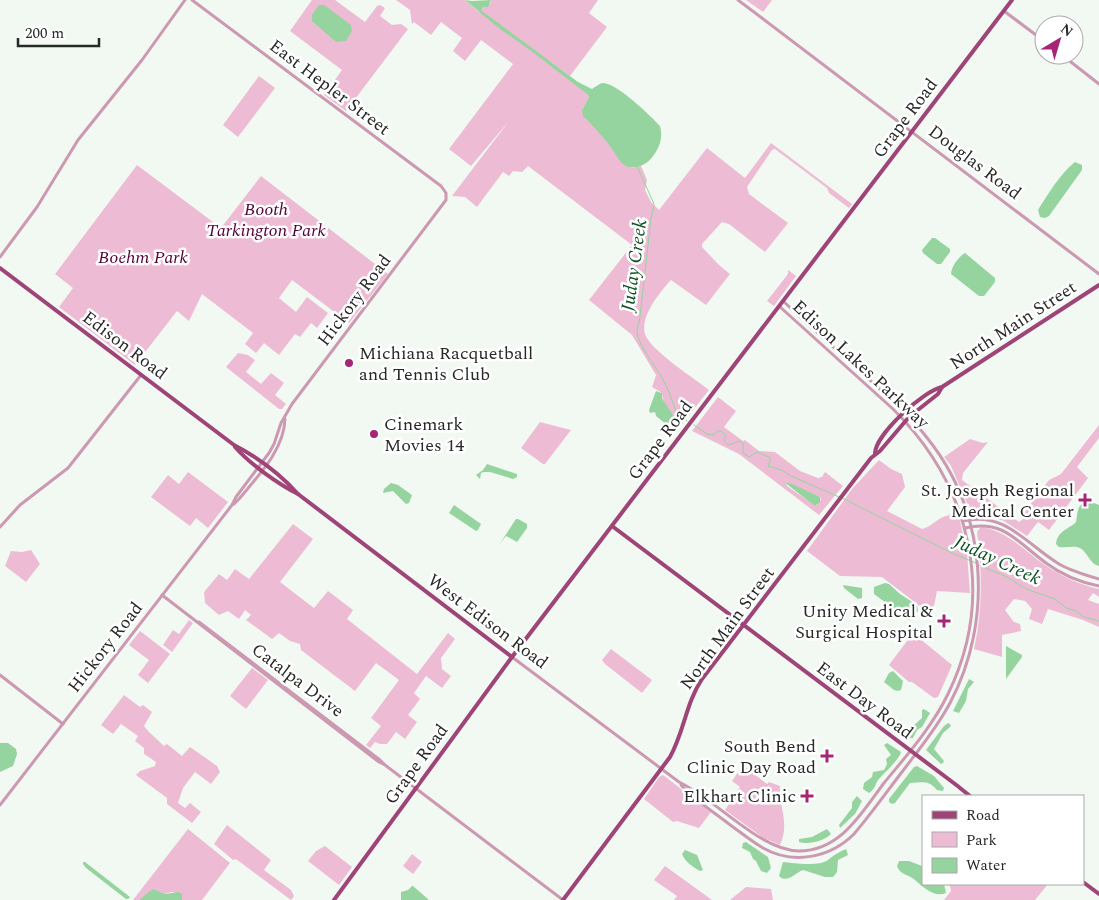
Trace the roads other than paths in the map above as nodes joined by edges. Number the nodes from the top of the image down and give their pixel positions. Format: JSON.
{"nodes":[{"id":1,"x":185,"y":0,"type":"edge"},
{"id":2,"x":192,"y":0,"type":"edge"},
{"id":3,"x":738,"y":0,"type":"edge"},
{"id":4,"x":1012,"y":0,"type":"edge"},
{"id":5,"x":1004,"y":11,"type":"junction"},
{"id":6,"x":1034,"y":34,"type":"edge"},
{"id":7,"x":1075,"y":65,"type":"edge"},
{"id":8,"x":1099,"y":84,"type":"edge"},
{"id":9,"x":912,"y":132,"type":"junction"},
{"id":10,"x":446,"y":199,"type":"joint"},
{"id":11,"x":0,"y":257,"type":"edge"},
{"id":12,"x":0,"y":268,"type":"edge"},
{"id":13,"x":1099,"y":274,"type":"edge"},
{"id":14,"x":1099,"y":285,"type":"edge"},
{"id":15,"x":783,"y":302,"type":"junction"},
{"id":16,"x":779,"y":306,"type":"junction"},
{"id":17,"x":141,"y":374,"type":"junction"},
{"id":18,"x":942,"y":387,"type":"junction"},
{"id":19,"x":905,"y":412,"type":"junction"},
{"id":20,"x":900,"y":416,"type":"junction"},
{"id":21,"x":909,"y":417,"type":"junction"},
{"id":22,"x":905,"y":421,"type":"junction"},
{"id":23,"x":875,"y":453,"type":"junction"},
{"id":24,"x":262,"y":467,"type":"junction"},
{"id":25,"x":969,"y":519,"type":"junction"},
{"id":26,"x":963,"y":521,"type":"junction"},
{"id":27,"x":612,"y":526,"type":"junction"},
{"id":28,"x":0,"y":527,"type":"edge"},
{"id":29,"x":971,"y":527,"type":"junction"},
{"id":30,"x":965,"y":528,"type":"junction"},
{"id":31,"x":1099,"y":579,"type":"edge"},
{"id":32,"x":1099,"y":586,"type":"edge"},
{"id":33,"x":162,"y":595,"type":"junction"},
{"id":34,"x":744,"y":625,"type":"junction"},
{"id":35,"x":512,"y":657,"type":"junction"},
{"id":36,"x":0,"y":676,"type":"edge"},
{"id":37,"x":63,"y":724,"type":"junction"},
{"id":38,"x":910,"y":751,"type":"junction"},
{"id":39,"x":915,"y":754,"type":"junction"},
{"id":40,"x":661,"y":769,"type":"junction"},
{"id":41,"x":679,"y":782,"type":"junction"},
{"id":42,"x":415,"y":788,"type":"junction"},
{"id":43,"x":969,"y":795,"type":"edge"},
{"id":44,"x":0,"y":805,"type":"edge"},
{"id":45,"x":1084,"y":883,"type":"edge"},
{"id":46,"x":1099,"y":894,"type":"edge"},
{"id":47,"x":334,"y":900,"type":"edge"},
{"id":48,"x":563,"y":900,"type":"edge"}],
"edges":[{"from":1,"to":11,"type":"street"},
{"from":2,"to":10,"type":"street","name":"East Hepler Street"},
{"from":3,"to":9,"type":"street","name":"Douglas Road"},
{"from":4,"to":5,"type":"main road","name":"Grape Road"},
{"from":5,"to":6,"type":"street"},
{"from":5,"to":9,"type":"main road","name":"Grape Road"},
{"from":7,"to":8,"type":"street"},
{"from":9,"to":13,"type":"street","name":"Douglas Road"},
{"from":9,"to":15,"type":"main road","name":"Grape Road"},
{"from":10,"to":24,"type":"street","name":"Hickory Road"},
{"from":12,"to":17,"type":"main road","name":"Edison Road"},
{"from":14,"to":18,"type":"main road","name":"North Main Street"},
{"from":15,"to":16,"type":"main road","name":"Grape Road"},
{"from":15,"to":19,"type":"street","name":"Edison Lakes Parkway"},
{"from":16,"to":20,"type":"street","name":"Edison Lakes Parkway"},
{"from":16,"to":27,"type":"main road","name":"Grape Road"},
{"from":17,"to":24,"type":"main road","name":"Edison Road"},
{"from":17,"to":28,"type":"street"},
{"from":18,"to":19,"type":"main road","name":"North Main Street"},
{"from":18,"to":21,"type":"main road","name":"North Main Street"},
{"from":19,"to":20,"type":"main road","name":"North Main Street"},
{"from":19,"to":21,"type":"street","name":"Edison Lakes Parkway"},
{"from":20,"to":22,"type":"street","name":"Edison Lakes Parkway"},
{"from":20,"to":23,"type":"main road","name":"North Main Street"},
{"from":21,"to":22,"type":"main road","name":"North Main Street"},
{"from":21,"to":25,"type":"street","name":"Edison Lakes Parkway"},
{"from":22,"to":23,"type":"main road","name":"North Main Street"},
{"from":22,"to":26,"type":"street","name":"Edison Lakes Parkway"},
{"from":23,"to":34,"type":"main road","name":"North Main Street"},
{"from":24,"to":33,"type":"street","name":"Hickory Road"},
{"from":24,"to":35,"type":"main road","name":"West Edison Road"},
{"from":25,"to":26,"type":"street"},
{"from":25,"to":29,"type":"street","name":"Edison Lakes Parkway"},
{"from":25,"to":31,"type":"street"},
{"from":26,"to":30,"type":"street","name":"Edison Lakes Parkway"},
{"from":27,"to":34,"type":"main road","name":"East Day Road"},
{"from":27,"to":35,"type":"main road","name":"Grape Road"},
{"from":29,"to":30,"type":"street"},
{"from":29,"to":32,"type":"street"},
{"from":29,"to":39,"type":"street","name":"Edison Lakes Parkway"},
{"from":30,"to":38,"type":"street","name":"Edison Lakes Parkway"},
{"from":33,"to":37,"type":"street","name":"Hickory Road"},
{"from":33,"to":42,"type":"street","name":"Catalpa Drive"},
{"from":34,"to":38,"type":"main road","name":"East Day Road"},
{"from":34,"to":40,"type":"main road","name":"North Main Street"},
{"from":35,"to":40,"type":"street","name":"West Edison Road"},
{"from":35,"to":42,"type":"main road","name":"Grape Road"},
{"from":36,"to":37,"type":"street"},
{"from":37,"to":44,"type":"street","name":"Hickory Road"},
{"from":38,"to":39,"type":"main road","name":"East Day Road"},
{"from":38,"to":41,"type":"street","name":"Edison Lakes Parkway"},
{"from":39,"to":41,"type":"street","name":"Edison Lakes Parkway"},
{"from":39,"to":43,"type":"main road","name":"East Day Road"},
{"from":40,"to":41,"type":"street","name":"Edison Lakes Parkway"},
{"from":40,"to":48,"type":"main road","name":"North Main Street"},
{"from":42,"to":47,"type":"main road","name":"Grape Road"},
{"from":42,"to":48,"type":"street","name":"Catalpa Drive"},
{"from":45,"to":46,"type":"main road"}]}
